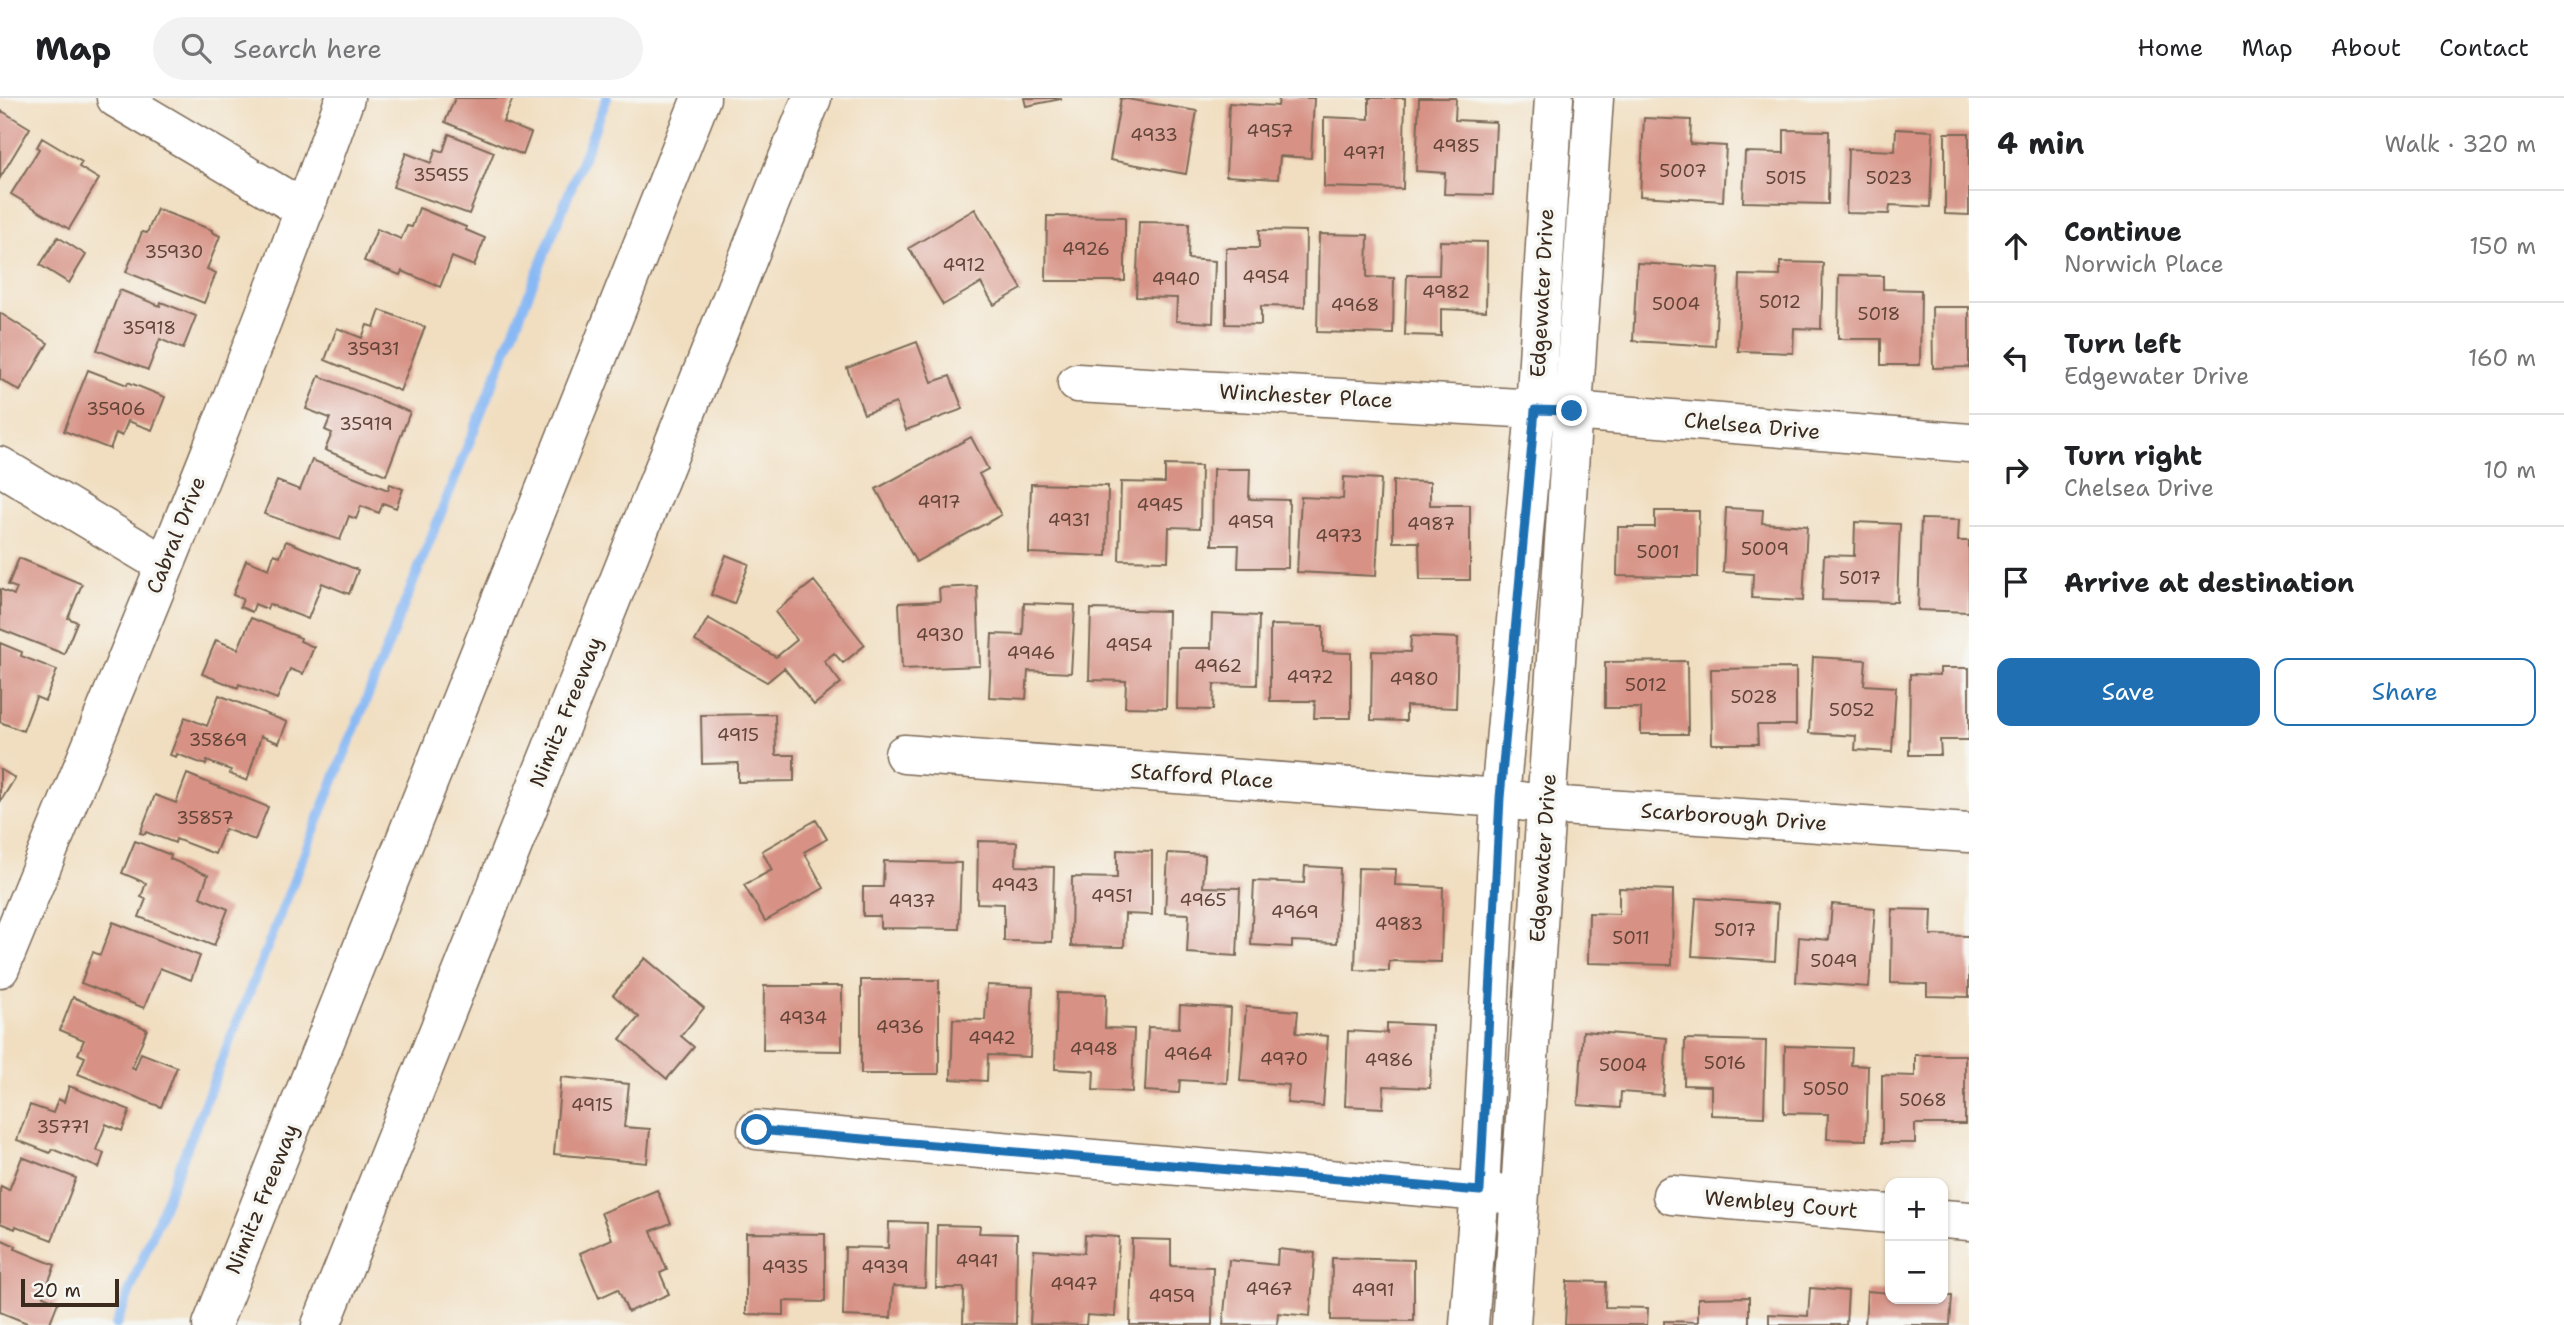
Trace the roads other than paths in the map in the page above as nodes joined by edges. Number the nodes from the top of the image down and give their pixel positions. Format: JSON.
{"nodes":[{"id":1,"x":116,"y":98,"type":"edge"},
{"id":2,"x":345,"y":98,"type":"edge"},
{"id":3,"x":701,"y":98,"type":"edge"},
{"id":4,"x":811,"y":98,"type":"edge"},
{"id":5,"x":1554,"y":98,"type":"edge"},
{"id":6,"x":1594,"y":98,"type":"edge"},
{"id":7,"x":305,"y":210,"type":"junction"},
{"id":8,"x":1077,"y":383,"type":"dead end"},
{"id":9,"x":1554,"y":410,"type":"junction"},
{"id":10,"x":1969,"y":443,"type":"edge"},
{"id":11,"x":0,"y":466,"type":"edge"},
{"id":12,"x":165,"y":565,"type":"junction"},
{"id":13,"x":904,"y":754,"type":"dead end"},
{"id":14,"x":1500,"y":798,"type":"junction"},
{"id":15,"x":1547,"y":805,"type":"junction"},
{"id":16,"x":1969,"y":833,"type":"edge"},
{"id":17,"x":13,"y":899,"type":"edge"},
{"id":18,"x":0,"y":968,"type":"edge"},
{"id":19,"x":757,"y":1130,"type":"dead end"},
{"id":20,"x":1480,"y":1191,"type":"junction"},
{"id":21,"x":1520,"y":1195,"type":"junction"},
{"id":22,"x":1672,"y":1195,"type":"dead end"},
{"id":23,"x":1885,"y":1214,"type":"edge"},
{"id":24,"x":1948,"y":1219,"type":"edge"},
{"id":25,"x":1969,"y":1221,"type":"edge"},
{"id":26,"x":212,"y":1325,"type":"edge"},
{"id":27,"x":321,"y":1325,"type":"edge"},
{"id":28,"x":1469,"y":1325,"type":"edge"},
{"id":29,"x":1511,"y":1325,"type":"edge"}],
"edges":[{"from":1,"to":7,"type":"main road"},
{"from":2,"to":7,"type":"main road","name":"Cabral Drive"},
{"from":3,"to":26,"type":"main road","name":"Nimitz Freeway"},
{"from":4,"to":27,"type":"main road","name":"Nimitz Freeway"},
{"from":5,"to":9,"type":"main road","name":"Edgewater Drive"},
{"from":6,"to":9,"type":"main road","name":"Edgewater Drive"},
{"from":7,"to":12,"type":"main road","name":"Cabral Drive"},
{"from":8,"to":9,"type":"main road","name":"Winchester Place"},
{"from":9,"to":10,"type":"main road","name":"Chelsea Drive"},
{"from":9,"to":14,"type":"main road","name":"Edgewater Drive"},
{"from":9,"to":15,"type":"main road","name":"Edgewater Drive"},
{"from":11,"to":12,"type":"main road"},
{"from":12,"to":17,"type":"main road","name":"Cabral Drive"},
{"from":13,"to":14,"type":"main road","name":"Stafford Place"},
{"from":14,"to":15,"type":"main road","name":"Scarborough Drive"},
{"from":14,"to":20,"type":"main road","name":"Edgewater Drive"},
{"from":15,"to":16,"type":"main road","name":"Scarborough Drive"},
{"from":15,"to":21,"type":"main road","name":"Edgewater Drive"},
{"from":17,"to":18,"type":"main road","name":"Cabral Drive"},
{"from":19,"to":20,"type":"main road"},
{"from":20,"to":21,"type":"main road"},
{"from":20,"to":28,"type":"main road","name":"Edgewater Drive"},
{"from":21,"to":29,"type":"main road","name":"Edgewater Drive"},
{"from":22,"to":23,"type":"main road","name":"Wembley Court"},
{"from":24,"to":25,"type":"main road"}]}
